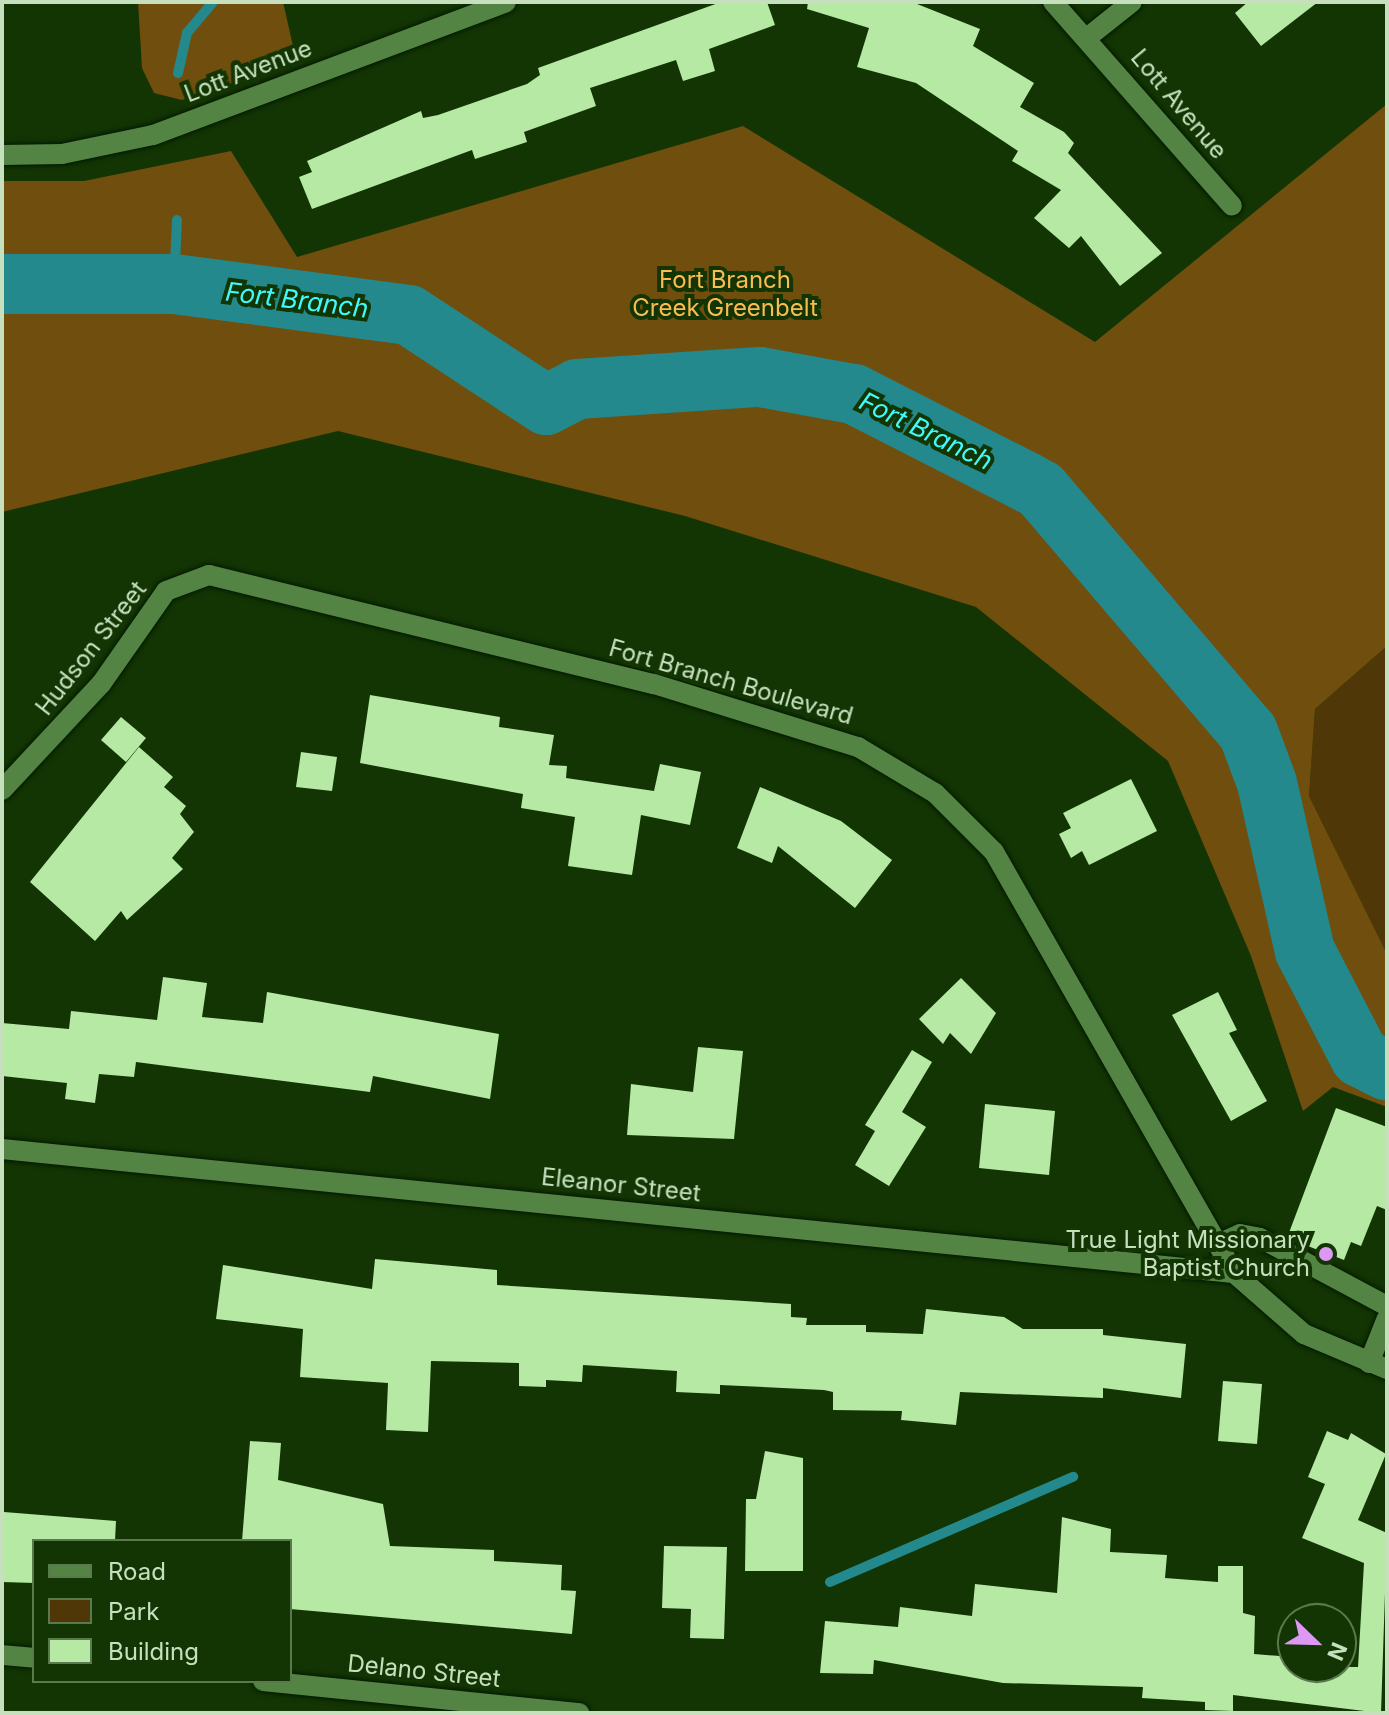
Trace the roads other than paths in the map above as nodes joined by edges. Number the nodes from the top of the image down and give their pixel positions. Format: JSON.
{"nodes":[{"id":1,"x":506,"y":2,"type":"edge"},
{"id":2,"x":1053,"y":2,"type":"edge"},
{"id":3,"x":1132,"y":2,"type":"edge"},
{"id":4,"x":1088,"y":37,"type":"junction"},
{"id":5,"x":2,"y":155,"type":"edge"},
{"id":6,"x":1232,"y":206,"type":"dead end"},
{"id":7,"x":191,"y":577,"type":"joint"},
{"id":8,"x":2,"y":790,"type":"edge"},
{"id":9,"x":2,"y":1149,"type":"edge"},
{"id":10,"x":1218,"y":1244,"type":"junction"},
{"id":11,"x":1234,"y":1273,"type":"junction"},
{"id":12,"x":1387,"y":1306,"type":"edge"},
{"id":13,"x":1387,"y":1318,"type":"edge"},
{"id":14,"x":1378,"y":1366,"type":"edge"},
{"id":15,"x":2,"y":1655,"type":"edge"},
{"id":16,"x":32,"y":1658,"type":"edge"},
{"id":17,"x":283,"y":1683,"type":"edge"},
{"id":18,"x":579,"y":1713,"type":"edge"}],
"edges":[{"from":1,"to":5,"type":"street","name":"Lott Avenue"},
{"from":2,"to":4,"type":"street","name":"Lott Avenue"},
{"from":3,"to":4,"type":"street"},
{"from":4,"to":6,"type":"street","name":"Lott Avenue"},
{"from":7,"to":8,"type":"street","name":"Hudson Street"},
{"from":7,"to":10,"type":"street","name":"Fort Branch Boulevard"},
{"from":9,"to":11,"type":"street","name":"Eleanor Street"},
{"from":10,"to":11,"type":"street","name":"Fort Branch Boulevard"},
{"from":10,"to":12,"type":"street"},
{"from":11,"to":14,"type":"street","name":"Fort Branch Boulevard"},
{"from":13,"to":14,"type":"street"},
{"from":15,"to":16,"type":"street"},
{"from":17,"to":18,"type":"street","name":"Delano Street"}]}
